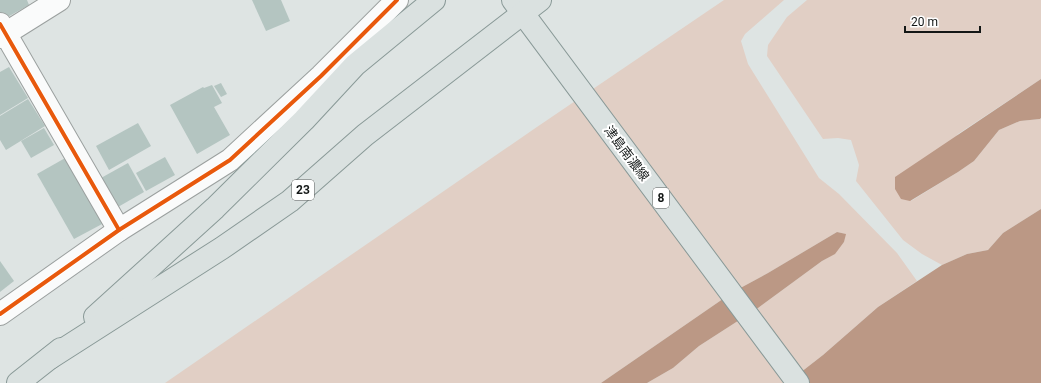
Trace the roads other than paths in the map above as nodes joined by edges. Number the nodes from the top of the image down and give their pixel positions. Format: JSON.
{"nodes":[{"id":1,"x":59,"y":0,"type":"edge"},
{"id":2,"x":397,"y":0,"type":"edge"},
{"id":3,"x":434,"y":0,"type":"edge"},
{"id":4,"x":525,"y":4,"type":"edge"},
{"id":5,"x":2,"y":31,"type":"edge"},
{"id":6,"x":119,"y":230,"type":"junction"},
{"id":7,"x":0,"y":314,"type":"edge"},
{"id":8,"x":50,"y":358,"type":"junction"},
{"id":9,"x":18,"y":383,"type":"edge"},
{"id":10,"x":798,"y":383,"type":"edge"}],
"edges":[{"from":1,"to":5,"type":"street"},
{"from":2,"to":6,"type":"street"},
{"from":3,"to":8,"type":"main road"},
{"from":4,"to":8,"type":"main road","number":"23"},
{"from":4,"to":10,"type":"main road","name":"津島南濃線","number":"8"},
{"from":5,"to":6,"type":"street"},
{"from":6,"to":7,"type":"street"},
{"from":8,"to":9,"type":"main road","number":"23"}]}
